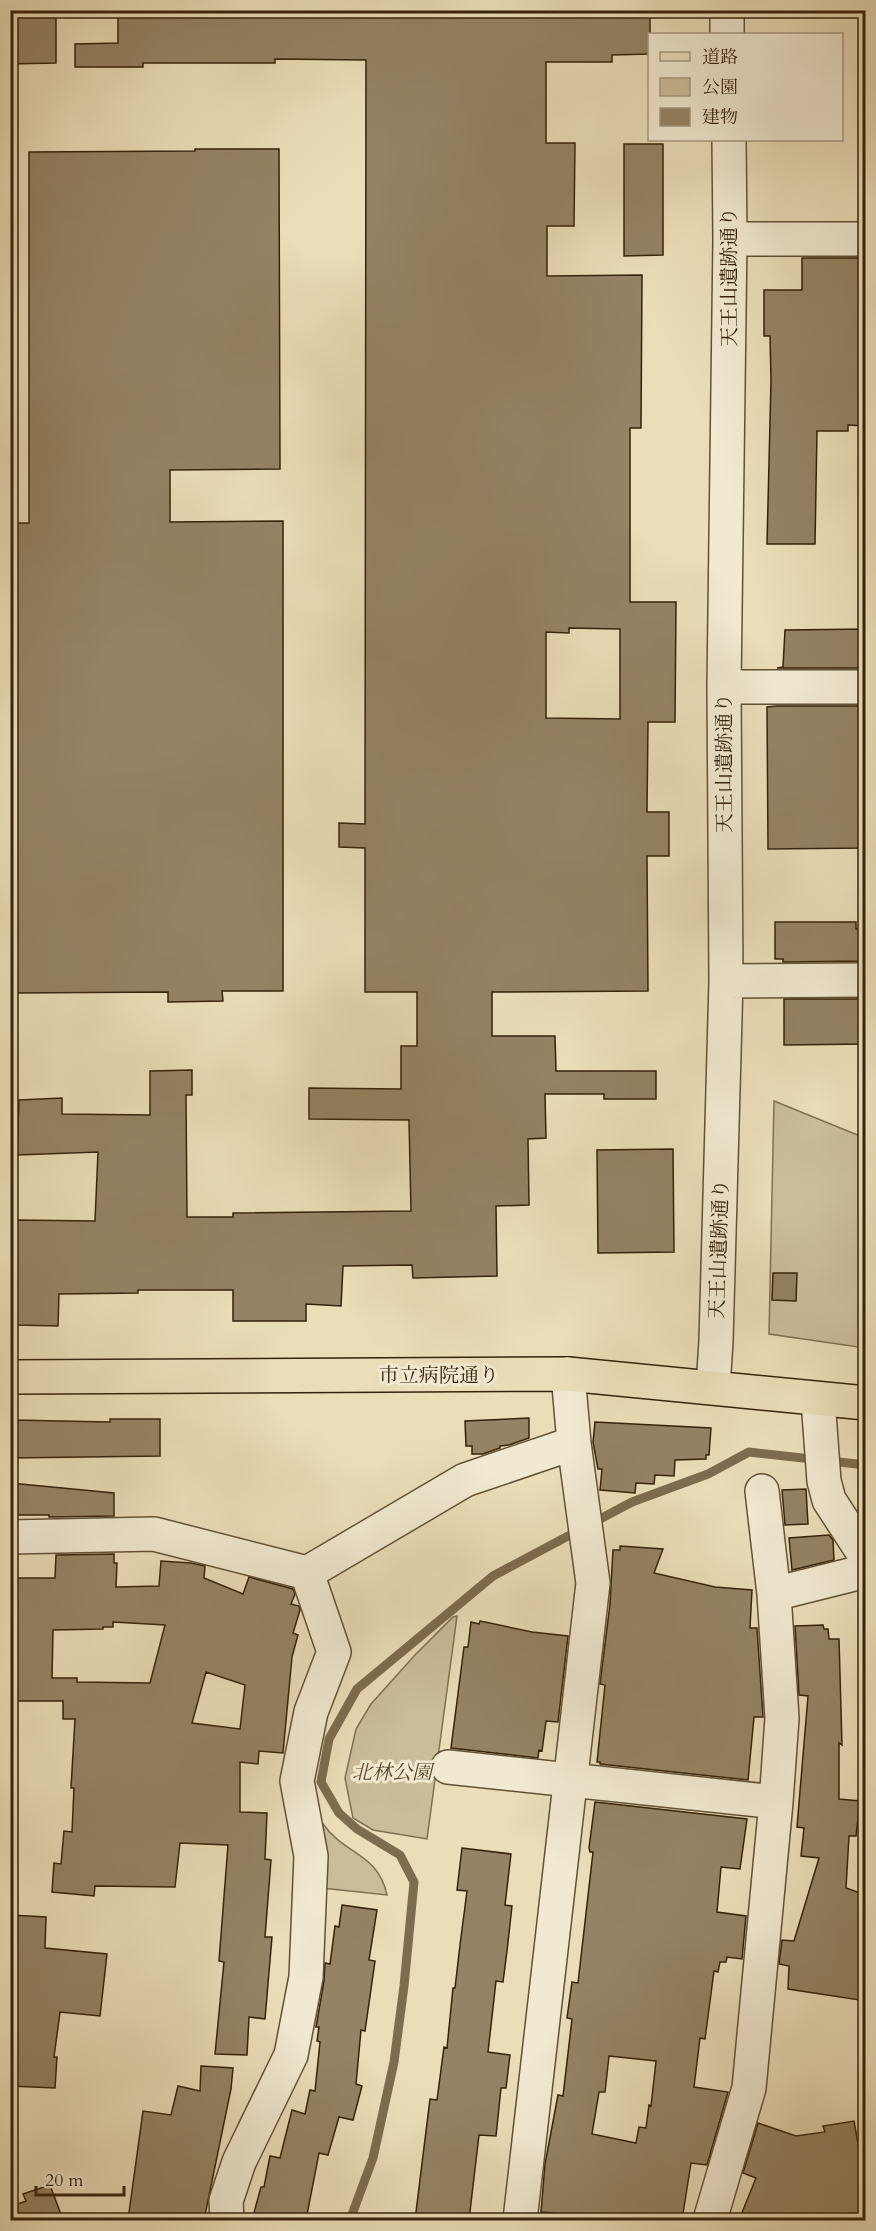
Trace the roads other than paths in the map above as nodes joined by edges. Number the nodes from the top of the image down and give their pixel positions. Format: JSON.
{"nodes":[{"id":1,"x":727,"y":10,"type":"edge"},
{"id":2,"x":727,"y":33,"type":"edge"},
{"id":3,"x":729,"y":141,"type":"edge"},
{"id":4,"x":866,"y":238,"type":"edge"},
{"id":5,"x":730,"y":239,"type":"junction"},
{"id":6,"x":724,"y":687,"type":"junction"},
{"id":7,"x":866,"y":687,"type":"edge"},
{"id":8,"x":866,"y":980,"type":"edge"},
{"id":9,"x":726,"y":981,"type":"junction"},
{"id":10,"x":568,"y":1374,"type":"junction"},
{"id":11,"x":10,"y":1377,"type":"edge"},
{"id":12,"x":713,"y":1387,"type":"junction"},
{"id":13,"x":818,"y":1400,"type":"junction"},
{"id":14,"x":866,"y":1403,"type":"edge"},
{"id":15,"x":574,"y":1443,"type":"junction"},
{"id":16,"x":762,"y":1491,"type":"dead end"},
{"id":17,"x":10,"y":1537,"type":"edge"},
{"id":18,"x":866,"y":1557,"type":"edge"},
{"id":19,"x":866,"y":1571,"type":"edge"},
{"id":20,"x":306,"y":1573,"type":"junction"},
{"id":21,"x":774,"y":1594,"type":"junction"},
{"id":22,"x":448,"y":1767,"type":"dead end"},
{"id":23,"x":570,"y":1780,"type":"junction"},
{"id":24,"x":776,"y":1802,"type":"junction"},
{"id":25,"x":227,"y":2220,"type":"edge"},
{"id":26,"x":520,"y":2220,"type":"edge"},
{"id":27,"x":710,"y":2220,"type":"edge"}],
"edges":[{"from":1,"to":2,"type":"street"},
{"from":3,"to":5,"type":"street","name":"天王山遺跡通り"},
{"from":4,"to":5,"type":"street"},
{"from":5,"to":6,"type":"street","name":"天王山遺跡通り"},
{"from":6,"to":7,"type":"street"},
{"from":6,"to":9,"type":"street","name":"天王山遺跡通り"},
{"from":8,"to":9,"type":"street"},
{"from":9,"to":12,"type":"street","name":"天王山遺跡通り"},
{"from":10,"to":11,"type":"main road","name":"市立病院通り"},
{"from":10,"to":12,"type":"main road","name":"市立病院通り"},
{"from":10,"to":15,"type":"street"},
{"from":12,"to":13,"type":"main road","name":"市立病院通り"},
{"from":13,"to":14,"type":"main road","name":"市立病院通り"},
{"from":13,"to":18,"type":"street"},
{"from":15,"to":20,"type":"street"},
{"from":15,"to":23,"type":"street"},
{"from":16,"to":21,"type":"street"},
{"from":17,"to":20,"type":"street"},
{"from":19,"to":21,"type":"street"},
{"from":20,"to":25,"type":"street"},
{"from":21,"to":24,"type":"street"},
{"from":22,"to":23,"type":"street"},
{"from":23,"to":24,"type":"street"},
{"from":23,"to":26,"type":"street"},
{"from":24,"to":27,"type":"street"}]}
